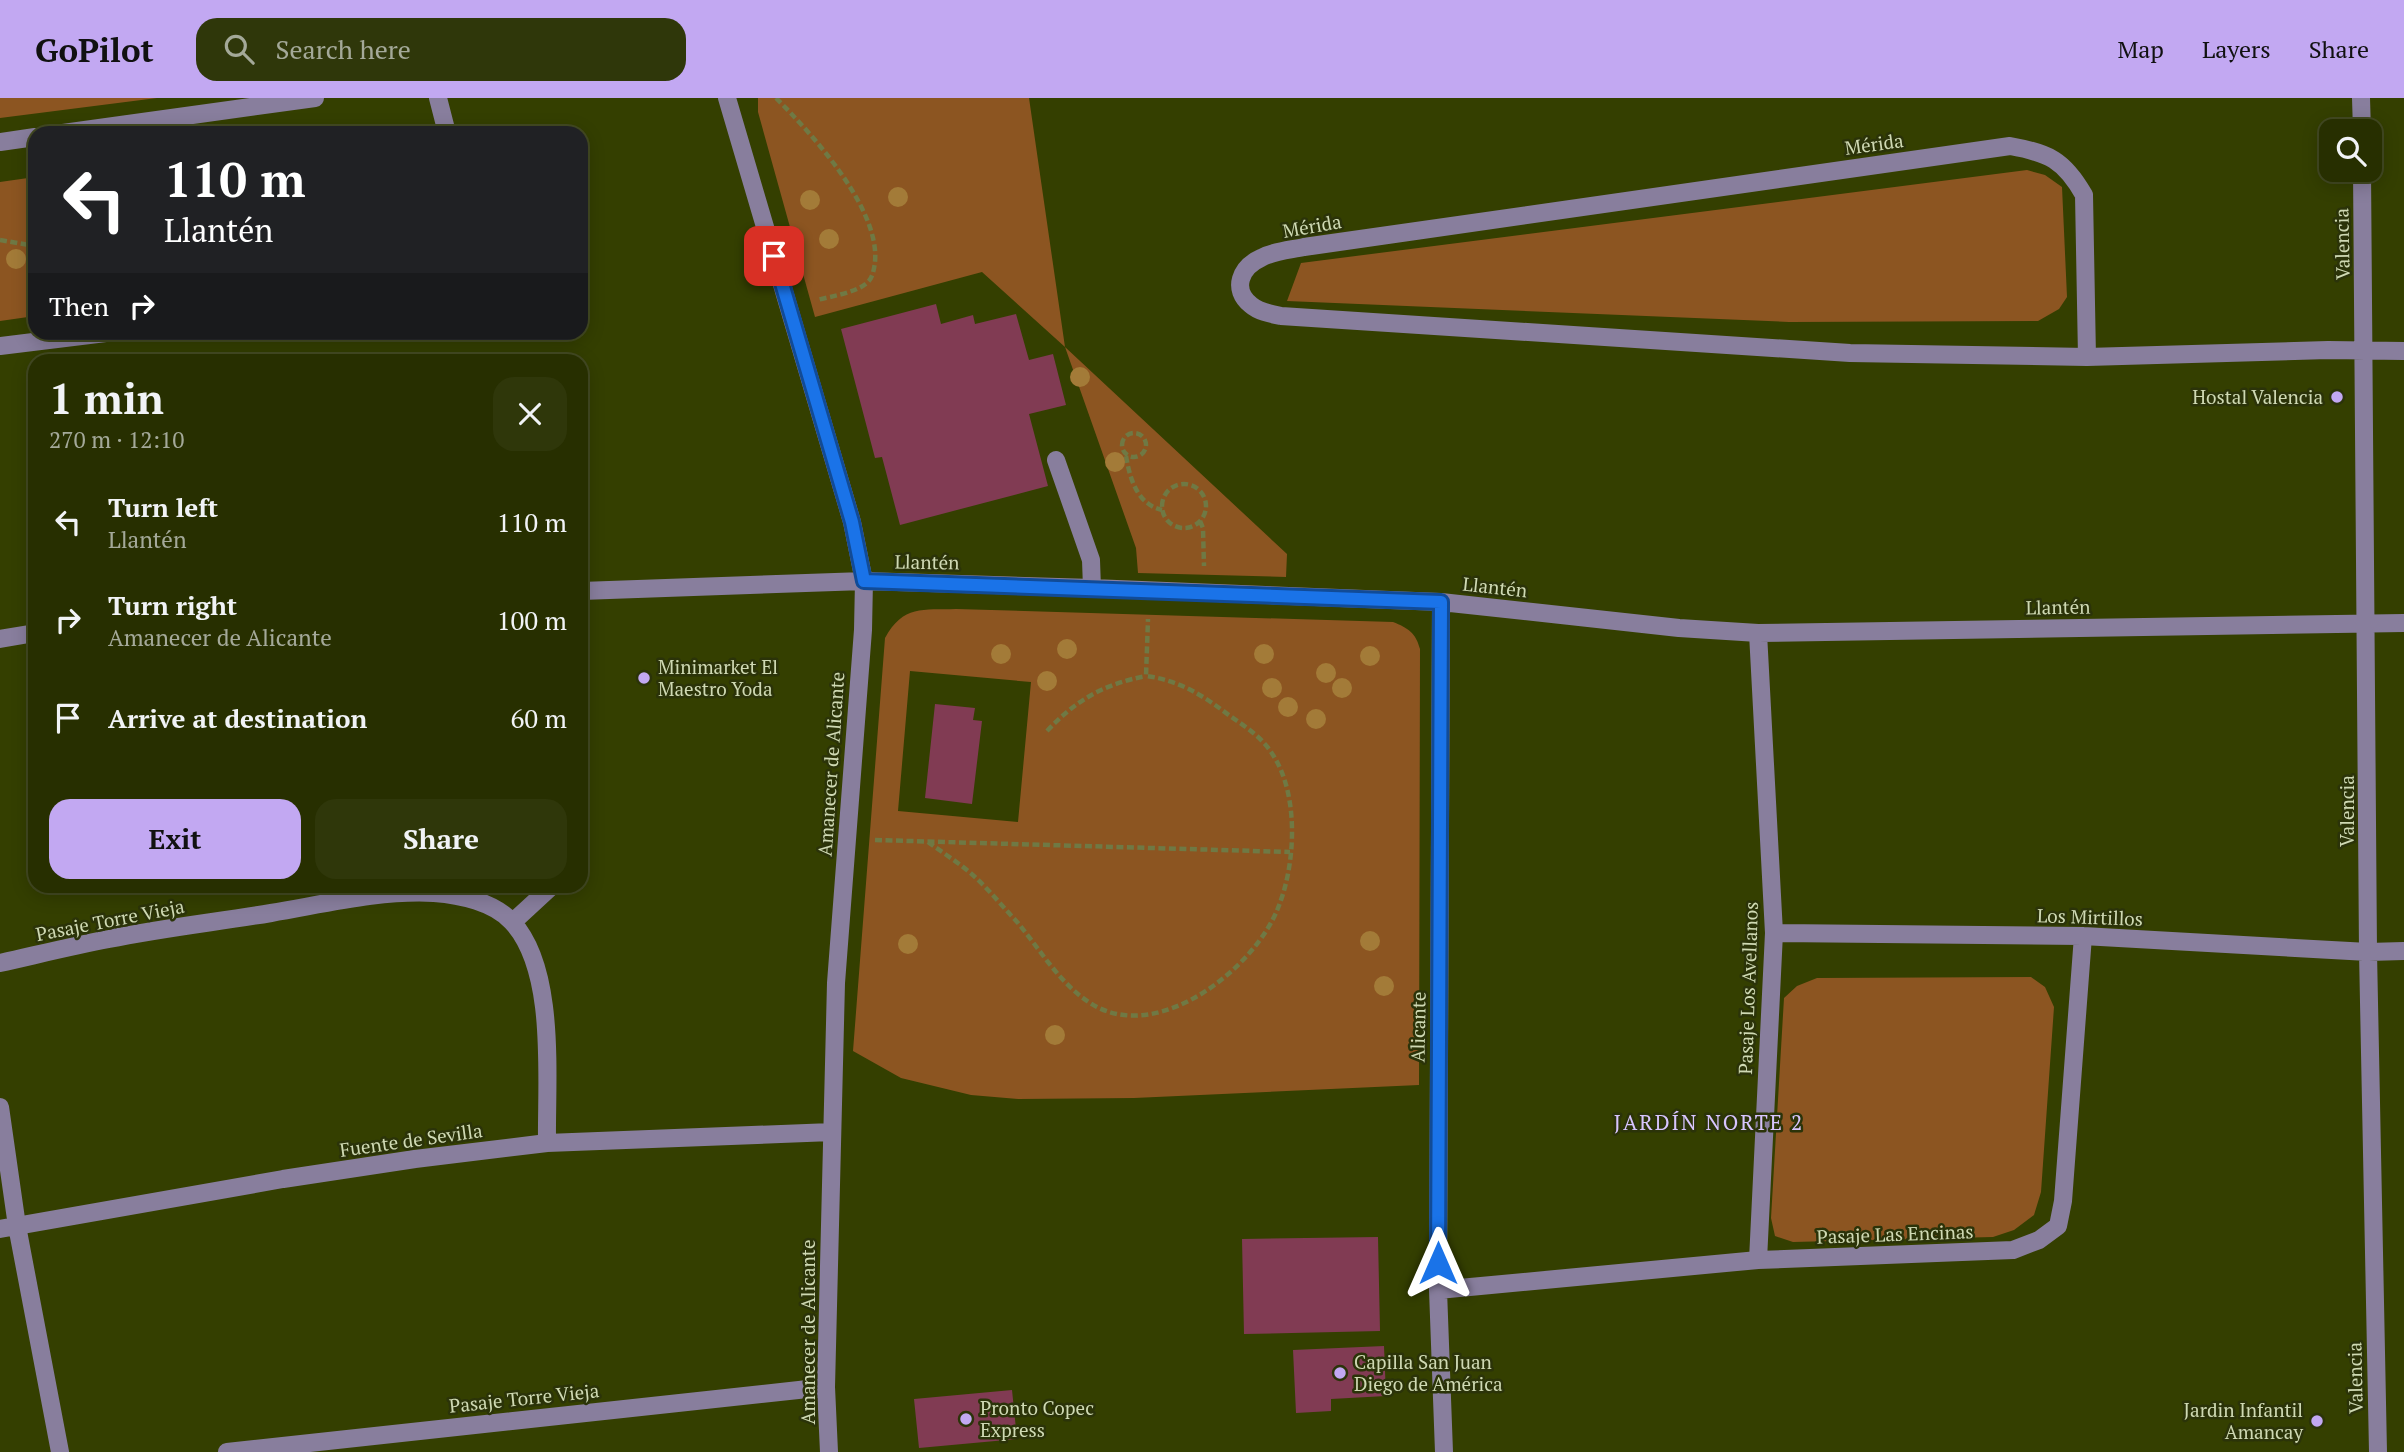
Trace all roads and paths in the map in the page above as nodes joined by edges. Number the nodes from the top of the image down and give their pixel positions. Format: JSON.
{"nodes":[{"id":1,"x":315,"y":98,"type":"edge"},
{"id":2,"x":438,"y":98,"type":"edge"},
{"id":3,"x":727,"y":98,"type":"edge"},
{"id":4,"x":776,"y":98,"type":"edge"},
{"id":5,"x":2361,"y":98,"type":"edge"},
{"id":6,"x":2361,"y":119,"type":"edge"},
{"id":7,"x":113,"y":126,"type":"edge"},
{"id":8,"x":445,"y":126,"type":"edge"},
{"id":9,"x":28,"y":138,"type":"edge"},
{"id":10,"x":0,"y":142,"type":"edge"},
{"id":11,"x":2362,"y":182,"type":"edge"},
{"id":12,"x":0,"y":240,"type":"edge"},
{"id":13,"x":28,"y":244,"type":"edge"},
{"id":14,"x":789,"y":309,"type":"junction"},
{"id":15,"x":49,"y":340,"type":"edge"},
{"id":16,"x":0,"y":346,"type":"edge"},
{"id":17,"x":2364,"y":351,"type":"junction"},
{"id":18,"x":2404,"y":351,"type":"edge"},
{"id":19,"x":2088,"y":357,"type":"junction"},
{"id":20,"x":1126,"y":455,"type":"junction"},
{"id":21,"x":1056,"y":460,"type":"dead end"},
{"id":22,"x":1163,"y":510,"type":"junction"},
{"id":23,"x":1200,"y":522,"type":"junction"},
{"id":24,"x":864,"y":581,"type":"junction"},
{"id":25,"x":1092,"y":588,"type":"junction"},
{"id":26,"x":1149,"y":590,"type":"junction"},
{"id":27,"x":588,"y":592,"type":"edge"},
{"id":28,"x":1204,"y":593,"type":"junction"},
{"id":29,"x":1441,"y":602,"type":"junction"},
{"id":30,"x":2404,"y":623,"type":"edge"},
{"id":31,"x":2366,"y":624,"type":"junction"},
{"id":32,"x":1758,"y":633,"type":"junction"},
{"id":33,"x":28,"y":634,"type":"edge"},
{"id":34,"x":0,"y":639,"type":"edge"},
{"id":35,"x":1146,"y":676,"type":"junction"},
{"id":36,"x":1047,"y":731,"type":"dead end"},
{"id":37,"x":846,"y":840,"type":"junction"},
{"id":38,"x":928,"y":842,"type":"junction"},
{"id":39,"x":1290,"y":852,"type":"junction"},
{"id":40,"x":544,"y":893,"type":"edge"},
{"id":41,"x":513,"y":922,"type":"junction"},
{"id":42,"x":1774,"y":933,"type":"junction"},
{"id":43,"x":2083,"y":936,"type":"junction"},
{"id":44,"x":2404,"y":951,"type":"edge"},
{"id":45,"x":2368,"y":952,"type":"junction"},
{"id":46,"x":0,"y":963,"type":"edge"},
{"id":47,"x":0,"y":1107,"type":"edge"},
{"id":48,"x":832,"y":1132,"type":"junction"},
{"id":49,"x":547,"y":1143,"type":"junction"},
{"id":50,"x":8,"y":1228,"type":"edge"},
{"id":51,"x":1758,"y":1260,"type":"junction"},
{"id":52,"x":1438,"y":1290,"type":"junction"},
{"id":53,"x":826,"y":1387,"type":"junction"},
{"id":54,"x":60,"y":1452,"type":"edge"},
{"id":55,"x":227,"y":1452,"type":"edge"},
{"id":56,"x":829,"y":1452,"type":"edge"},
{"id":57,"x":1444,"y":1452,"type":"edge"},
{"id":58,"x":2378,"y":1452,"type":"edge"}],
"edges":[{"from":1,"to":7,"type":"street"},
{"from":2,"to":8,"type":"street"},
{"from":3,"to":14,"type":"street","name":"Amanecer de Alicante"},
{"from":4,"to":14,"type":"path"},
{"from":5,"to":6,"type":"street"},
{"from":9,"to":10,"type":"street"},
{"from":11,"to":17,"type":"street","name":"Valencia"},
{"from":12,"to":13,"type":"path"},
{"from":14,"to":24,"type":"street","name":"Amanecer de Alicante"},
{"from":15,"to":16,"type":"street"},
{"from":17,"to":18,"type":"street","name":"Mérida"},
{"from":17,"to":19,"type":"street","name":"Mérida"},
{"from":17,"to":31,"type":"street","name":"Valencia"},
{"from":19,"to":19,"type":"street","name":"Mérida"},
{"from":20,"to":20,"type":"path"},
{"from":20,"to":22,"type":"path"},
{"from":21,"to":25,"type":"street"},
{"from":22,"to":23,"type":"path"},
{"from":22,"to":23,"type":"path"},
{"from":23,"to":28,"type":"path"},
{"from":24,"to":25,"type":"street","name":"Llantén"},
{"from":24,"to":27,"type":"street","name":"Llantén"},
{"from":24,"to":37,"type":"street","name":"Amanecer de Alicante"},
{"from":25,"to":26,"type":"street","name":"Llantén"},
{"from":26,"to":28,"type":"street","name":"Llantén"},
{"from":26,"to":35,"type":"path"},
{"from":28,"to":29,"type":"street","name":"Llantén"},
{"from":29,"to":32,"type":"street","name":"Llantén"},
{"from":29,"to":52,"type":"street","name":"Alicante"},
{"from":30,"to":31,"type":"street","name":"Llantén"},
{"from":31,"to":32,"type":"street","name":"Llantén"},
{"from":31,"to":45,"type":"street","name":"Valencia"},
{"from":32,"to":42,"type":"street","name":"Pasaje Los Avellanos"},
{"from":33,"to":34,"type":"street"},
{"from":35,"to":36,"type":"path"},
{"from":35,"to":39,"type":"path"},
{"from":37,"to":38,"type":"path"},
{"from":37,"to":48,"type":"street","name":"Amanecer de Alicante"},
{"from":38,"to":39,"type":"path"},
{"from":38,"to":39,"type":"path"},
{"from":40,"to":41,"type":"street"},
{"from":41,"to":46,"type":"street","name":"Pasaje Torre Vieja"},
{"from":41,"to":49,"type":"street","name":"Pasaje Torre Vieja"},
{"from":42,"to":43,"type":"street","name":"Los Mirtillos"},
{"from":42,"to":51,"type":"street","name":"Pasaje Los Avellanos"},
{"from":43,"to":45,"type":"street","name":"Los Mirtillos"},
{"from":43,"to":51,"type":"street","name":"Pasaje Las Encinas"},
{"from":44,"to":45,"type":"street","name":"Los Mirtillos"},
{"from":45,"to":58,"type":"street","name":"Valencia"},
{"from":47,"to":50,"type":"street"},
{"from":48,"to":49,"type":"street","name":"Fuente de Sevilla"},
{"from":48,"to":53,"type":"street","name":"Amanecer de Alicante"},
{"from":49,"to":50,"type":"street","name":"Fuente de Sevilla"},
{"from":50,"to":54,"type":"street"},
{"from":51,"to":52,"type":"street","name":"Pasaje Las Encinas"},
{"from":52,"to":57,"type":"street","name":"Alicante"},
{"from":53,"to":55,"type":"street","name":"Pasaje Torre Vieja"},
{"from":53,"to":56,"type":"street","name":"Amanecer de Alicante"}]}
